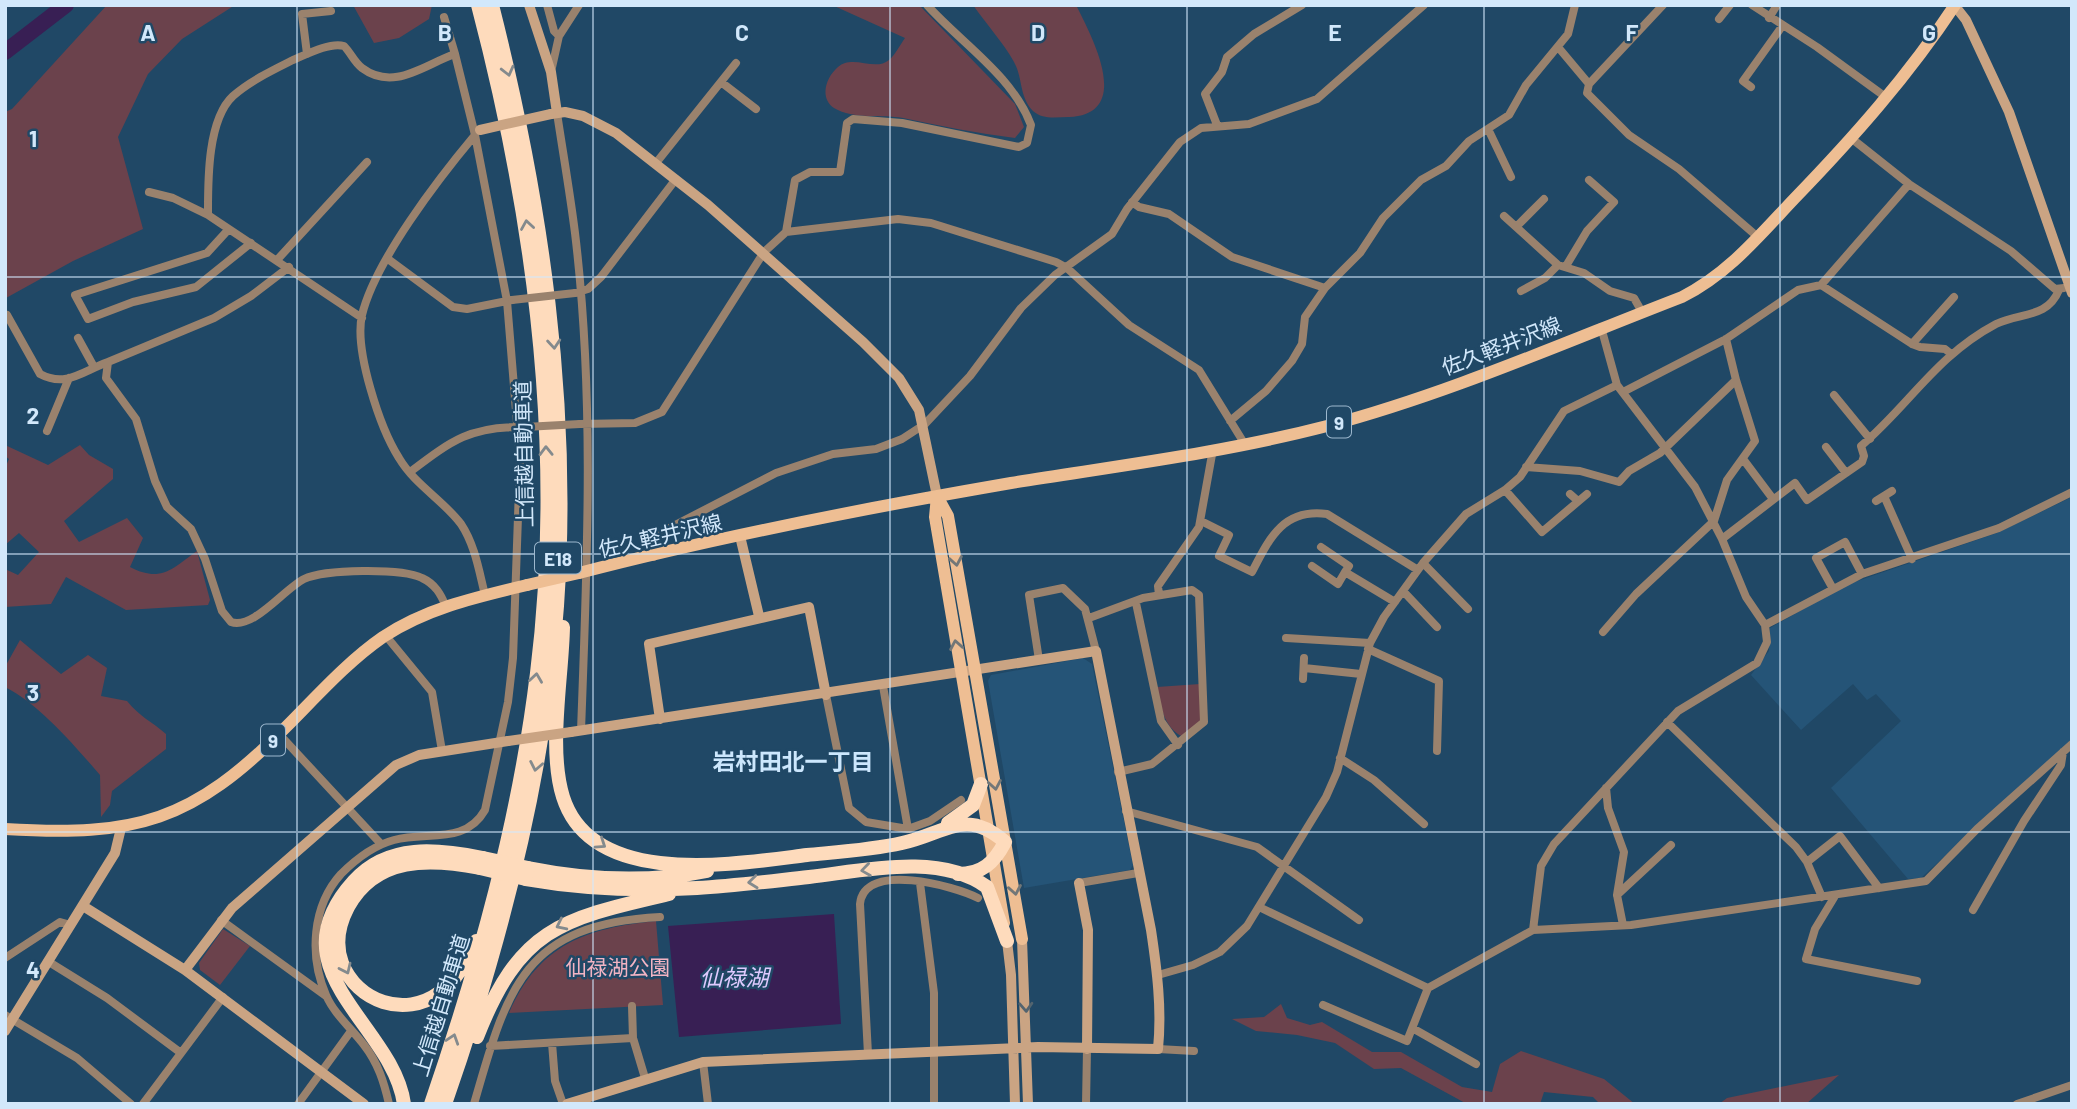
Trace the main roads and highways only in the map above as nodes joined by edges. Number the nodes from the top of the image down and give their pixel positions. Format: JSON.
{"nodes":[{"id":1,"x":478,"y":5,"type":"edge"},
{"id":2,"x":492,"y":5,"type":"edge"},
{"id":3,"x":1955,"y":6,"type":"edge"},
{"id":4,"x":937,"y":496,"type":"junction"},
{"id":5,"x":559,"y":522,"type":"junction"},
{"id":6,"x":527,"y":746,"type":"junction"},
{"id":7,"x":981,"y":784,"type":"junction"},
{"id":8,"x":5,"y":829,"type":"edge"},
{"id":9,"x":989,"y":829,"type":"junction"},
{"id":10,"x":913,"y":834,"type":"junction"},
{"id":11,"x":1005,"y":842,"type":"junction"},
{"id":12,"x":996,"y":859,"type":"junction"},
{"id":13,"x":482,"y":863,"type":"junction"},
{"id":14,"x":748,"y":863,"type":"junction"},
{"id":15,"x":527,"y":873,"type":"junction"},
{"id":16,"x":958,"y":874,"type":"junction"},
{"id":17,"x":697,"y":888,"type":"junction"},
{"id":18,"x":1014,"y":940,"type":"junction"},
{"id":19,"x":404,"y":1104,"type":"edge"},
{"id":20,"x":431,"y":1104,"type":"edge"},
{"id":21,"x":445,"y":1104,"type":"edge"},
{"id":22,"x":451,"y":1104,"type":"edge"}],
"edges":[{"from":6,"to":1,"type":"highway","name":"上信越自動車道","number":"E18","one_way":true},
{"from":2,"to":5,"type":"highway","name":"上信越自動車道","number":"E18","one_way":true},
{"from":3,"to":4,"type":"main road","name":"佐久軽井沢線","number":"9"},
{"from":7,"to":4,"type":"main road","one_way":true},
{"from":4,"to":8,"type":"main road","name":"佐久軽井沢線","number":"9","bridge":true},
{"from":4,"to":11,"type":"main road","one_way":true},
{"from":5,"to":14,"type":"highway","one_way":true},
{"from":5,"to":21,"type":"highway","name":"上信越自動車道","number":"E18","one_way":true},
{"from":13,"to":6,"type":"highway","one_way":true},
{"from":20,"to":6,"type":"highway","name":"上信越自動車道","number":"E18","one_way":true},
{"from":7,"to":9,"type":"main road"},
{"from":7,"to":10,"type":"highway"},
{"from":9,"to":10,"type":"highway"},
{"from":9,"to":11,"type":"highway"},
{"from":9,"to":12,"type":"main road"},
{"from":10,"to":14,"type":"highway"},
{"from":11,"to":12,"type":"highway"},
{"from":11,"to":18,"type":"main road","one_way":true},
{"from":12,"to":16,"type":"highway"},
{"from":12,"to":18,"type":"main road"},
{"from":13,"to":15,"type":"highway","bridge":true},
{"from":13,"to":19,"type":"highway"},
{"from":14,"to":15,"type":"highway"},
{"from":15,"to":17,"type":"highway"},
{"from":16,"to":17,"type":"highway","one_way":true},
{"from":16,"to":18,"type":"highway"},
{"from":17,"to":22,"type":"highway","one_way":true}]}
